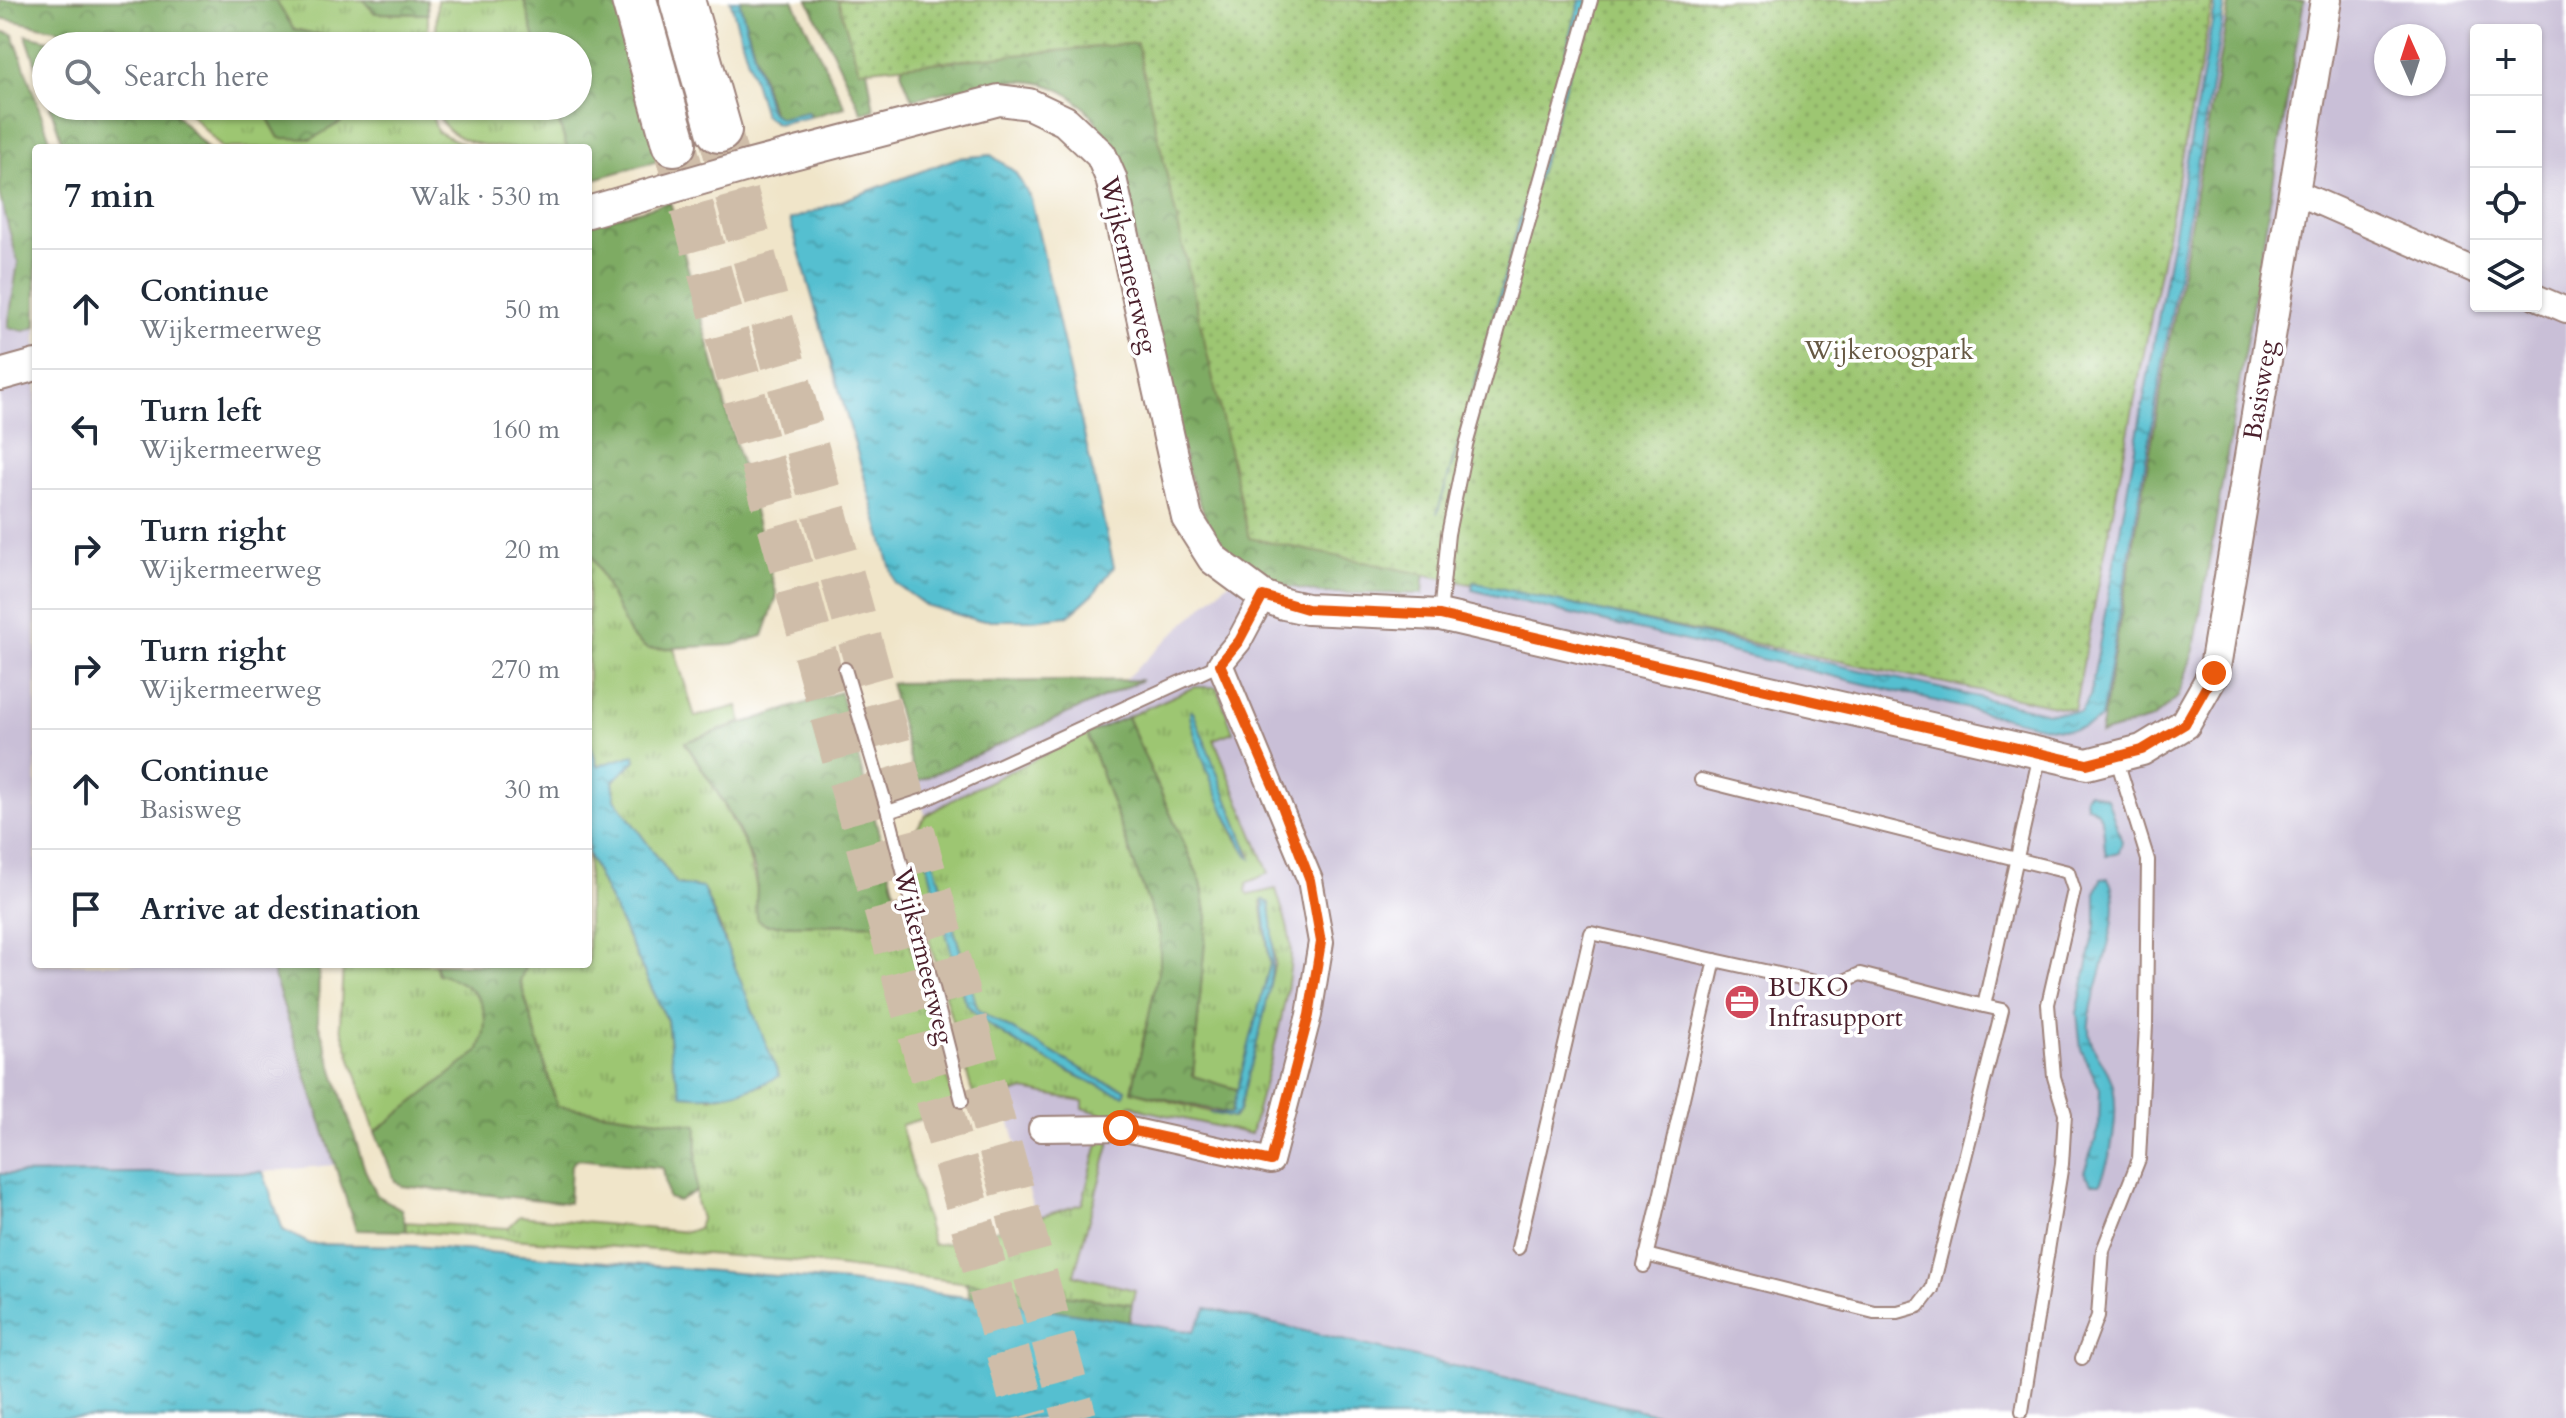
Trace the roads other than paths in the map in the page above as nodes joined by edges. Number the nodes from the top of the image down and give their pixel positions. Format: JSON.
{"nodes":[{"id":1,"x":634,"y":0,"type":"edge"},
{"id":2,"x":682,"y":0,"type":"edge"},
{"id":3,"x":1591,"y":0,"type":"edge"},
{"id":4,"x":2326,"y":0,"type":"edge"},
{"id":5,"x":719,"y":130,"type":"tunnel mouth"},
{"id":6,"x":674,"y":143,"type":"tunnel mouth"},
{"id":7,"x":2293,"y":191,"type":"junction"},
{"id":8,"x":592,"y":211,"type":"edge"},
{"id":9,"x":2470,"y":268,"type":"edge"},
{"id":10,"x":2542,"y":300,"type":"edge"},
{"id":11,"x":2566,"y":310,"type":"edge"},
{"id":12,"x":32,"y":366,"type":"edge"},
{"id":13,"x":0,"y":375,"type":"edge"},
{"id":14,"x":1263,"y":596,"type":"junction"},
{"id":15,"x":1440,"y":615,"type":"junction"},
{"id":16,"x":1220,"y":664,"type":"junction"},
{"id":17,"x":845,"y":669,"type":"dead end"},
{"id":18,"x":2129,"y":753,"type":"junction"},
{"id":19,"x":2040,"y":754,"type":"junction"},
{"id":20,"x":1701,"y":780,"type":"dead end"},
{"id":21,"x":888,"y":812,"type":"junction"},
{"id":22,"x":2017,"y":857,"type":"junction"},
{"id":23,"x":1715,"y":960,"type":"junction"},
{"id":24,"x":1984,"y":1006,"type":"junction"},
{"id":25,"x":962,"y":1101,"type":"dead end"},
{"id":26,"x":1041,"y":1129,"type":"dead end"},
{"id":27,"x":1518,"y":1248,"type":"dead end"},
{"id":28,"x":2082,"y":1358,"type":"dead end"},
{"id":29,"x":2022,"y":1411,"type":"dead end"}],
"edges":[{"from":1,"to":6,"type":"highway"},
{"from":2,"to":5,"type":"highway"},
{"from":3,"to":15,"type":"lane"},
{"from":4,"to":7,"type":"street","name":"Basisweg"},
{"from":7,"to":9,"type":"street"},
{"from":7,"to":18,"type":"street","name":"Basisweg"},
{"from":8,"to":14,"type":"street","name":"Wijkermeerweg","bridge":true},
{"from":10,"to":11,"type":"street"},
{"from":12,"to":13,"type":"street"},
{"from":14,"to":15,"type":"street","name":"Wijkermeerweg"},
{"from":14,"to":16,"type":"street"},
{"from":15,"to":19,"type":"street","name":"Wijkermeerweg"},
{"from":16,"to":21,"type":"lane"},
{"from":16,"to":26,"type":"street"},
{"from":17,"to":21,"type":"lane","name":"Wijkermeerweg"},
{"from":18,"to":19,"type":"street","name":"Wijkermeerweg"},
{"from":18,"to":28,"type":"lane"},
{"from":19,"to":22,"type":"lane"},
{"from":20,"to":22,"type":"lane"},
{"from":21,"to":25,"type":"lane","name":"Wijkermeerweg"},
{"from":22,"to":24,"type":"lane"},
{"from":22,"to":29,"type":"lane"},
{"from":23,"to":24,"type":"lane"},
{"from":23,"to":24,"type":"lane"},
{"from":23,"to":27,"type":"lane"}]}
